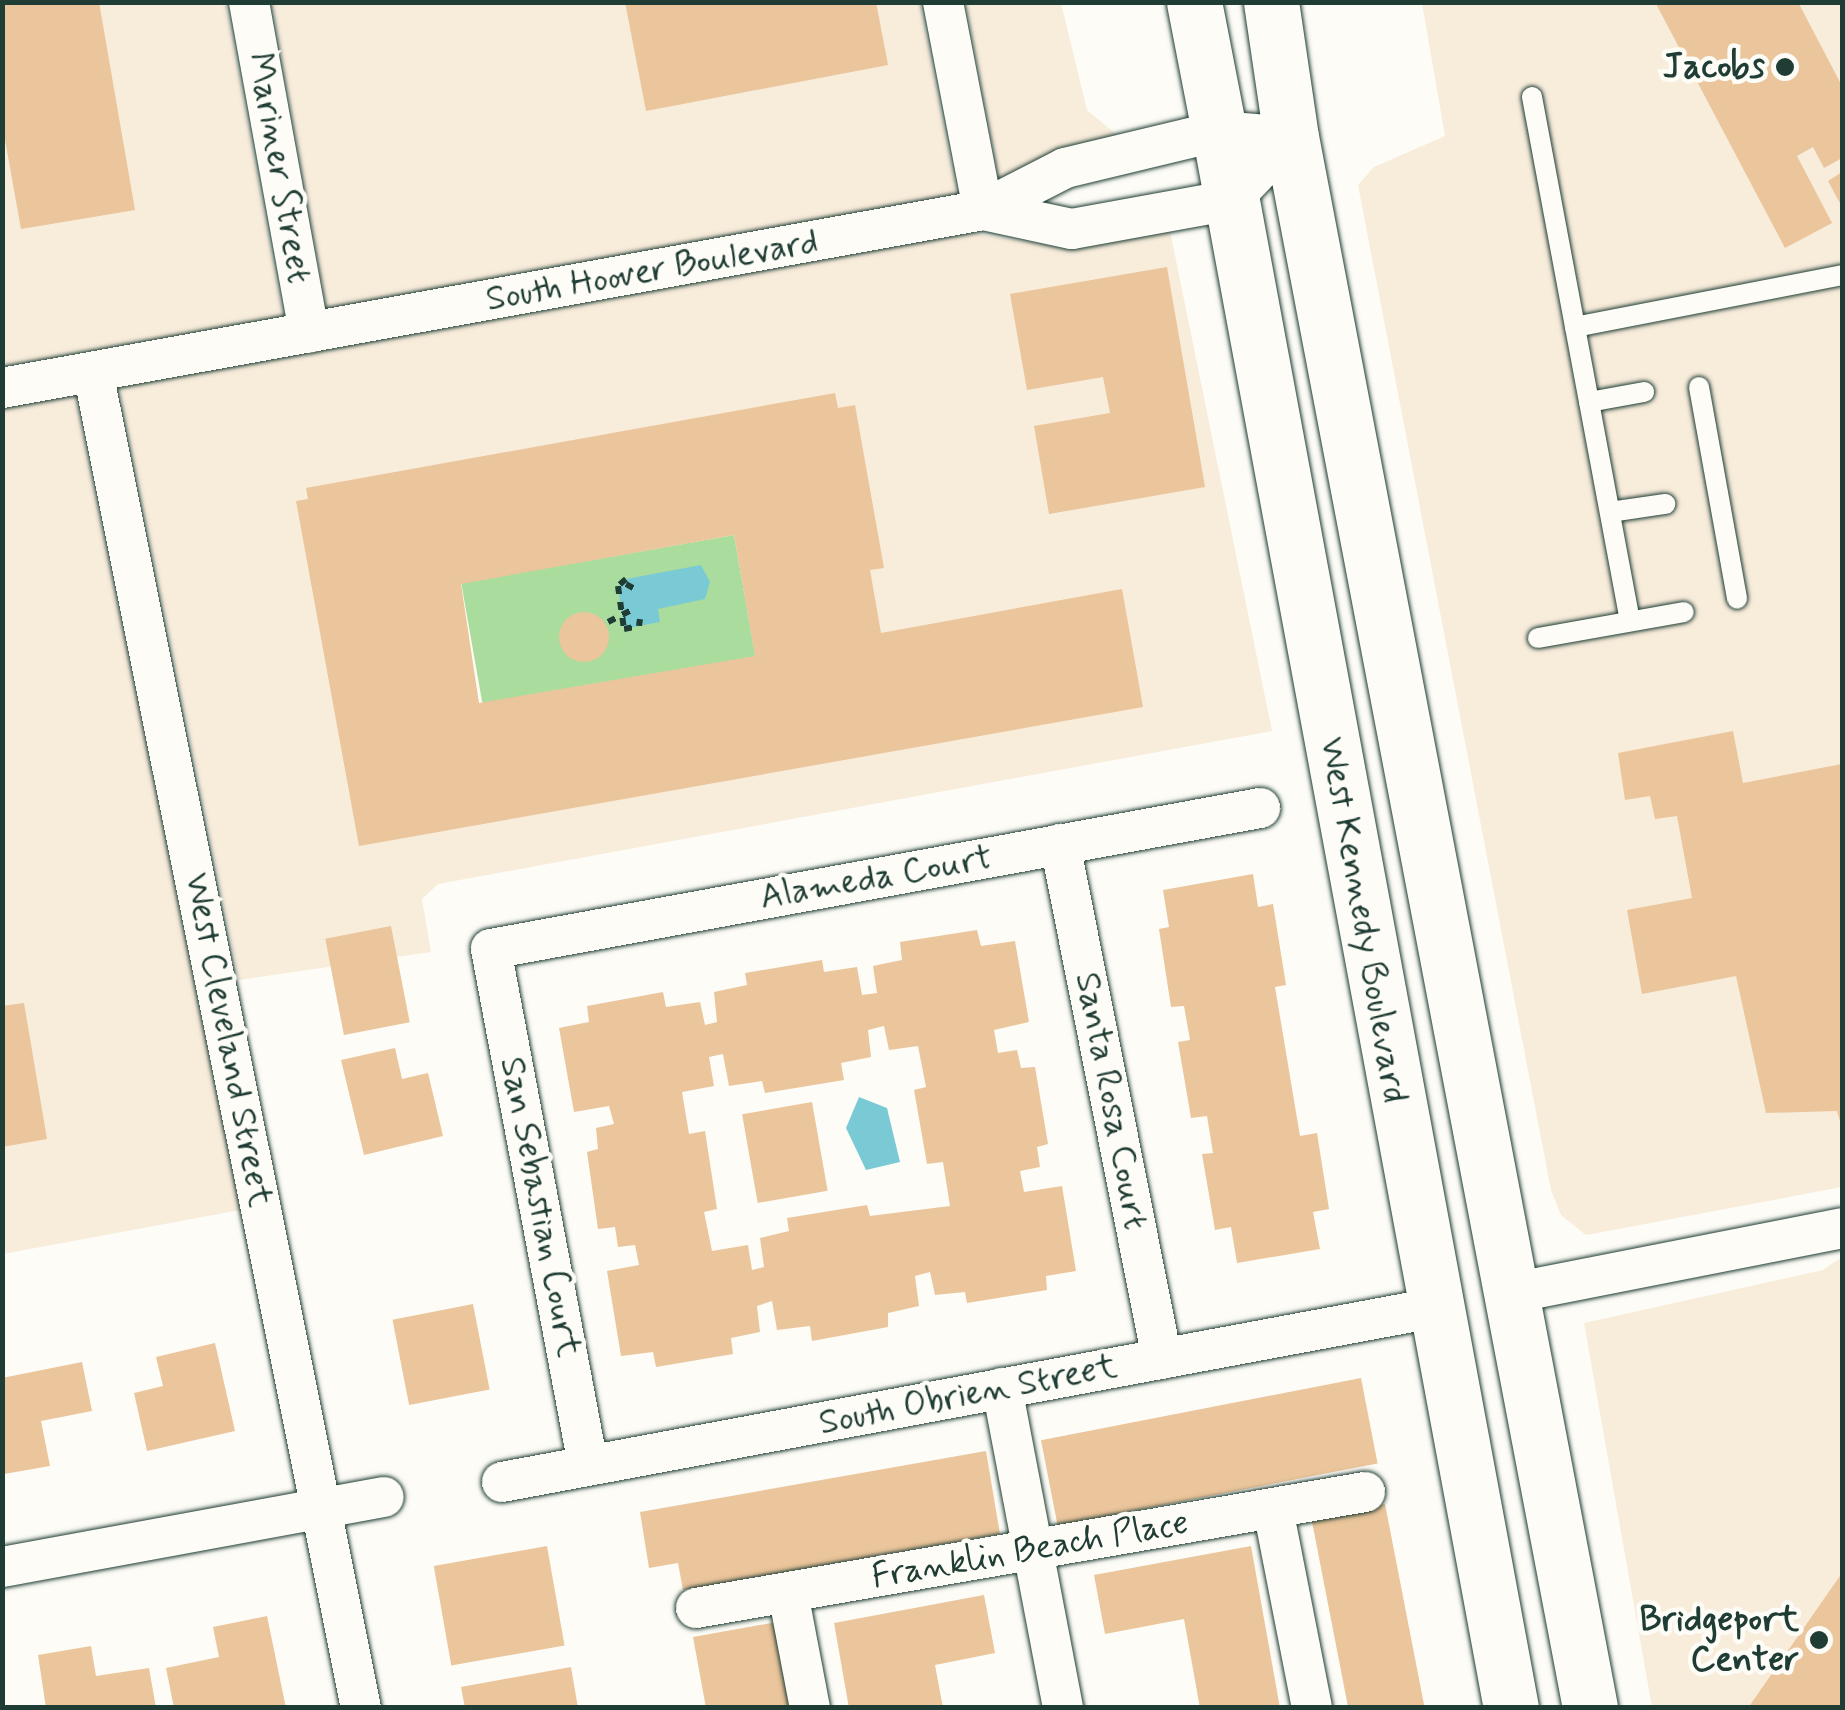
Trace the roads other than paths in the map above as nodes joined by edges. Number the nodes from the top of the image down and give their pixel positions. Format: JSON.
{"nodes":[{"id":1,"x":249,"y":2,"type":"edge"},
{"id":2,"x":943,"y":2,"type":"edge"},
{"id":3,"x":1194,"y":2,"type":"edge"},
{"id":4,"x":1271,"y":2,"type":"edge"},
{"id":5,"x":1532,"y":96,"type":"dead end"},
{"id":6,"x":1220,"y":131,"type":"junction"},
{"id":7,"x":1291,"y":137,"type":"junction"},
{"id":8,"x":1232,"y":200,"type":"junction"},
{"id":9,"x":982,"y":210,"type":"junction"},
{"id":10,"x":1842,"y":275,"type":"edge"},
{"id":11,"x":1574,"y":327,"type":"junction"},
{"id":12,"x":308,"y":333,"type":"junction"},
{"id":13,"x":93,"y":372,"type":"junction"},
{"id":14,"x":1698,"y":387,"type":"dead end"},
{"id":15,"x":2,"y":388,"type":"edge"},
{"id":16,"x":1644,"y":392,"type":"dead end"},
{"id":17,"x":1589,"y":402,"type":"junction"},
{"id":18,"x":1665,"y":504,"type":"dead end"},
{"id":19,"x":1610,"y":512,"type":"junction"},
{"id":20,"x":1737,"y":599,"type":"dead end"},
{"id":21,"x":1684,"y":612,"type":"dead end"},
{"id":22,"x":1630,"y":621,"type":"junction"},
{"id":23,"x":1538,"y":638,"type":"dead end"},
{"id":24,"x":1260,"y":808,"type":"dead end"},
{"id":25,"x":1060,"y":844,"type":"junction"},
{"id":26,"x":491,"y":949,"type":"joint"},
{"id":27,"x":1842,"y":1228,"type":"edge"},
{"id":28,"x":1512,"y":1293,"type":"junction"},
{"id":29,"x":1434,"y":1308,"type":"junction"},
{"id":30,"x":1162,"y":1358,"type":"junction"},
{"id":31,"x":1002,"y":1388,"type":"junction"},
{"id":32,"x":588,"y":1465,"type":"junction"},
{"id":33,"x":502,"y":1482,"type":"dead end"},
{"id":34,"x":1365,"y":1492,"type":"dead end"},
{"id":35,"x":384,"y":1497,"type":"dead end"},
{"id":36,"x":323,"y":1509,"type":"junction"},
{"id":37,"x":1273,"y":1509,"type":"junction"},
{"id":38,"x":1031,"y":1546,"type":"junction"},
{"id":39,"x":2,"y":1567,"type":"edge"},
{"id":40,"x":788,"y":1593,"type":"junction"},
{"id":41,"x":696,"y":1608,"type":"dead end"},
{"id":42,"x":362,"y":1708,"type":"edge"},
{"id":43,"x":810,"y":1708,"type":"edge"},
{"id":44,"x":1063,"y":1708,"type":"edge"},
{"id":45,"x":1312,"y":1708,"type":"edge"},
{"id":46,"x":1511,"y":1708,"type":"edge"},
{"id":47,"x":1590,"y":1708,"type":"edge"}],
"edges":[{"from":1,"to":12,"type":"street","name":"Mariner Street"},
{"from":2,"to":9,"type":"street"},
{"from":3,"to":6,"type":"main road","name":"West Kennedy Boulevard"},
{"from":4,"to":7,"type":"main road","name":"West Kennedy Boulevard"},
{"from":5,"to":11,"type":"lane"},
{"from":6,"to":7,"type":"street","name":"South Hoover Boulevard"},
{"from":6,"to":8,"type":"main road","name":"West Kennedy Boulevard"},
{"from":6,"to":9,"type":"street","name":"South Hoover Boulevard"},
{"from":7,"to":8,"type":"street"},
{"from":7,"to":28,"type":"main road","name":"West Kennedy Boulevard"},
{"from":8,"to":9,"type":"street"},
{"from":8,"to":29,"type":"main road","name":"West Kennedy Boulevard"},
{"from":9,"to":12,"type":"street","name":"South Hoover Boulevard"},
{"from":10,"to":11,"type":"lane"},
{"from":11,"to":17,"type":"lane"},
{"from":12,"to":13,"type":"street","name":"South Hoover Boulevard"},
{"from":13,"to":15,"type":"street","name":"South Hoover Boulevard"},
{"from":13,"to":36,"type":"street","name":"West Cleveland Street"},
{"from":14,"to":20,"type":"lane"},
{"from":16,"to":17,"type":"lane"},
{"from":17,"to":19,"type":"lane"},
{"from":18,"to":19,"type":"lane"},
{"from":19,"to":22,"type":"lane"},
{"from":21,"to":22,"type":"lane"},
{"from":22,"to":23,"type":"lane"},
{"from":24,"to":25,"type":"street","name":"Alameda Court"},
{"from":25,"to":26,"type":"street","name":"Alameda Court"},
{"from":25,"to":30,"type":"street","name":"Santa Rosa Court"},
{"from":26,"to":32,"type":"street","name":"San Sebastian Court"},
{"from":27,"to":28,"type":"street"},
{"from":28,"to":29,"type":"main road"},
{"from":28,"to":47,"type":"main road","name":"West Kennedy Boulevard"},
{"from":29,"to":30,"type":"street","name":"South Obrien Street"},
{"from":29,"to":46,"type":"main road","name":"West Kennedy Boulevard"},
{"from":30,"to":31,"type":"street","name":"South Obrien Street"},
{"from":31,"to":32,"type":"street","name":"South Obrien Street"},
{"from":31,"to":38,"type":"street"},
{"from":32,"to":33,"type":"street","name":"South Obrien Street"},
{"from":34,"to":37,"type":"street","name":"Franklin Beach Place"},
{"from":35,"to":36,"type":"street"},
{"from":36,"to":39,"type":"street"},
{"from":36,"to":42,"type":"street","name":"West Cleveland Street"},
{"from":37,"to":38,"type":"street","name":"Franklin Beach Place"},
{"from":37,"to":45,"type":"street"},
{"from":38,"to":40,"type":"street","name":"Franklin Beach Place"},
{"from":38,"to":44,"type":"street"},
{"from":40,"to":41,"type":"street","name":"Franklin Beach Place"},
{"from":40,"to":43,"type":"street"}]}
